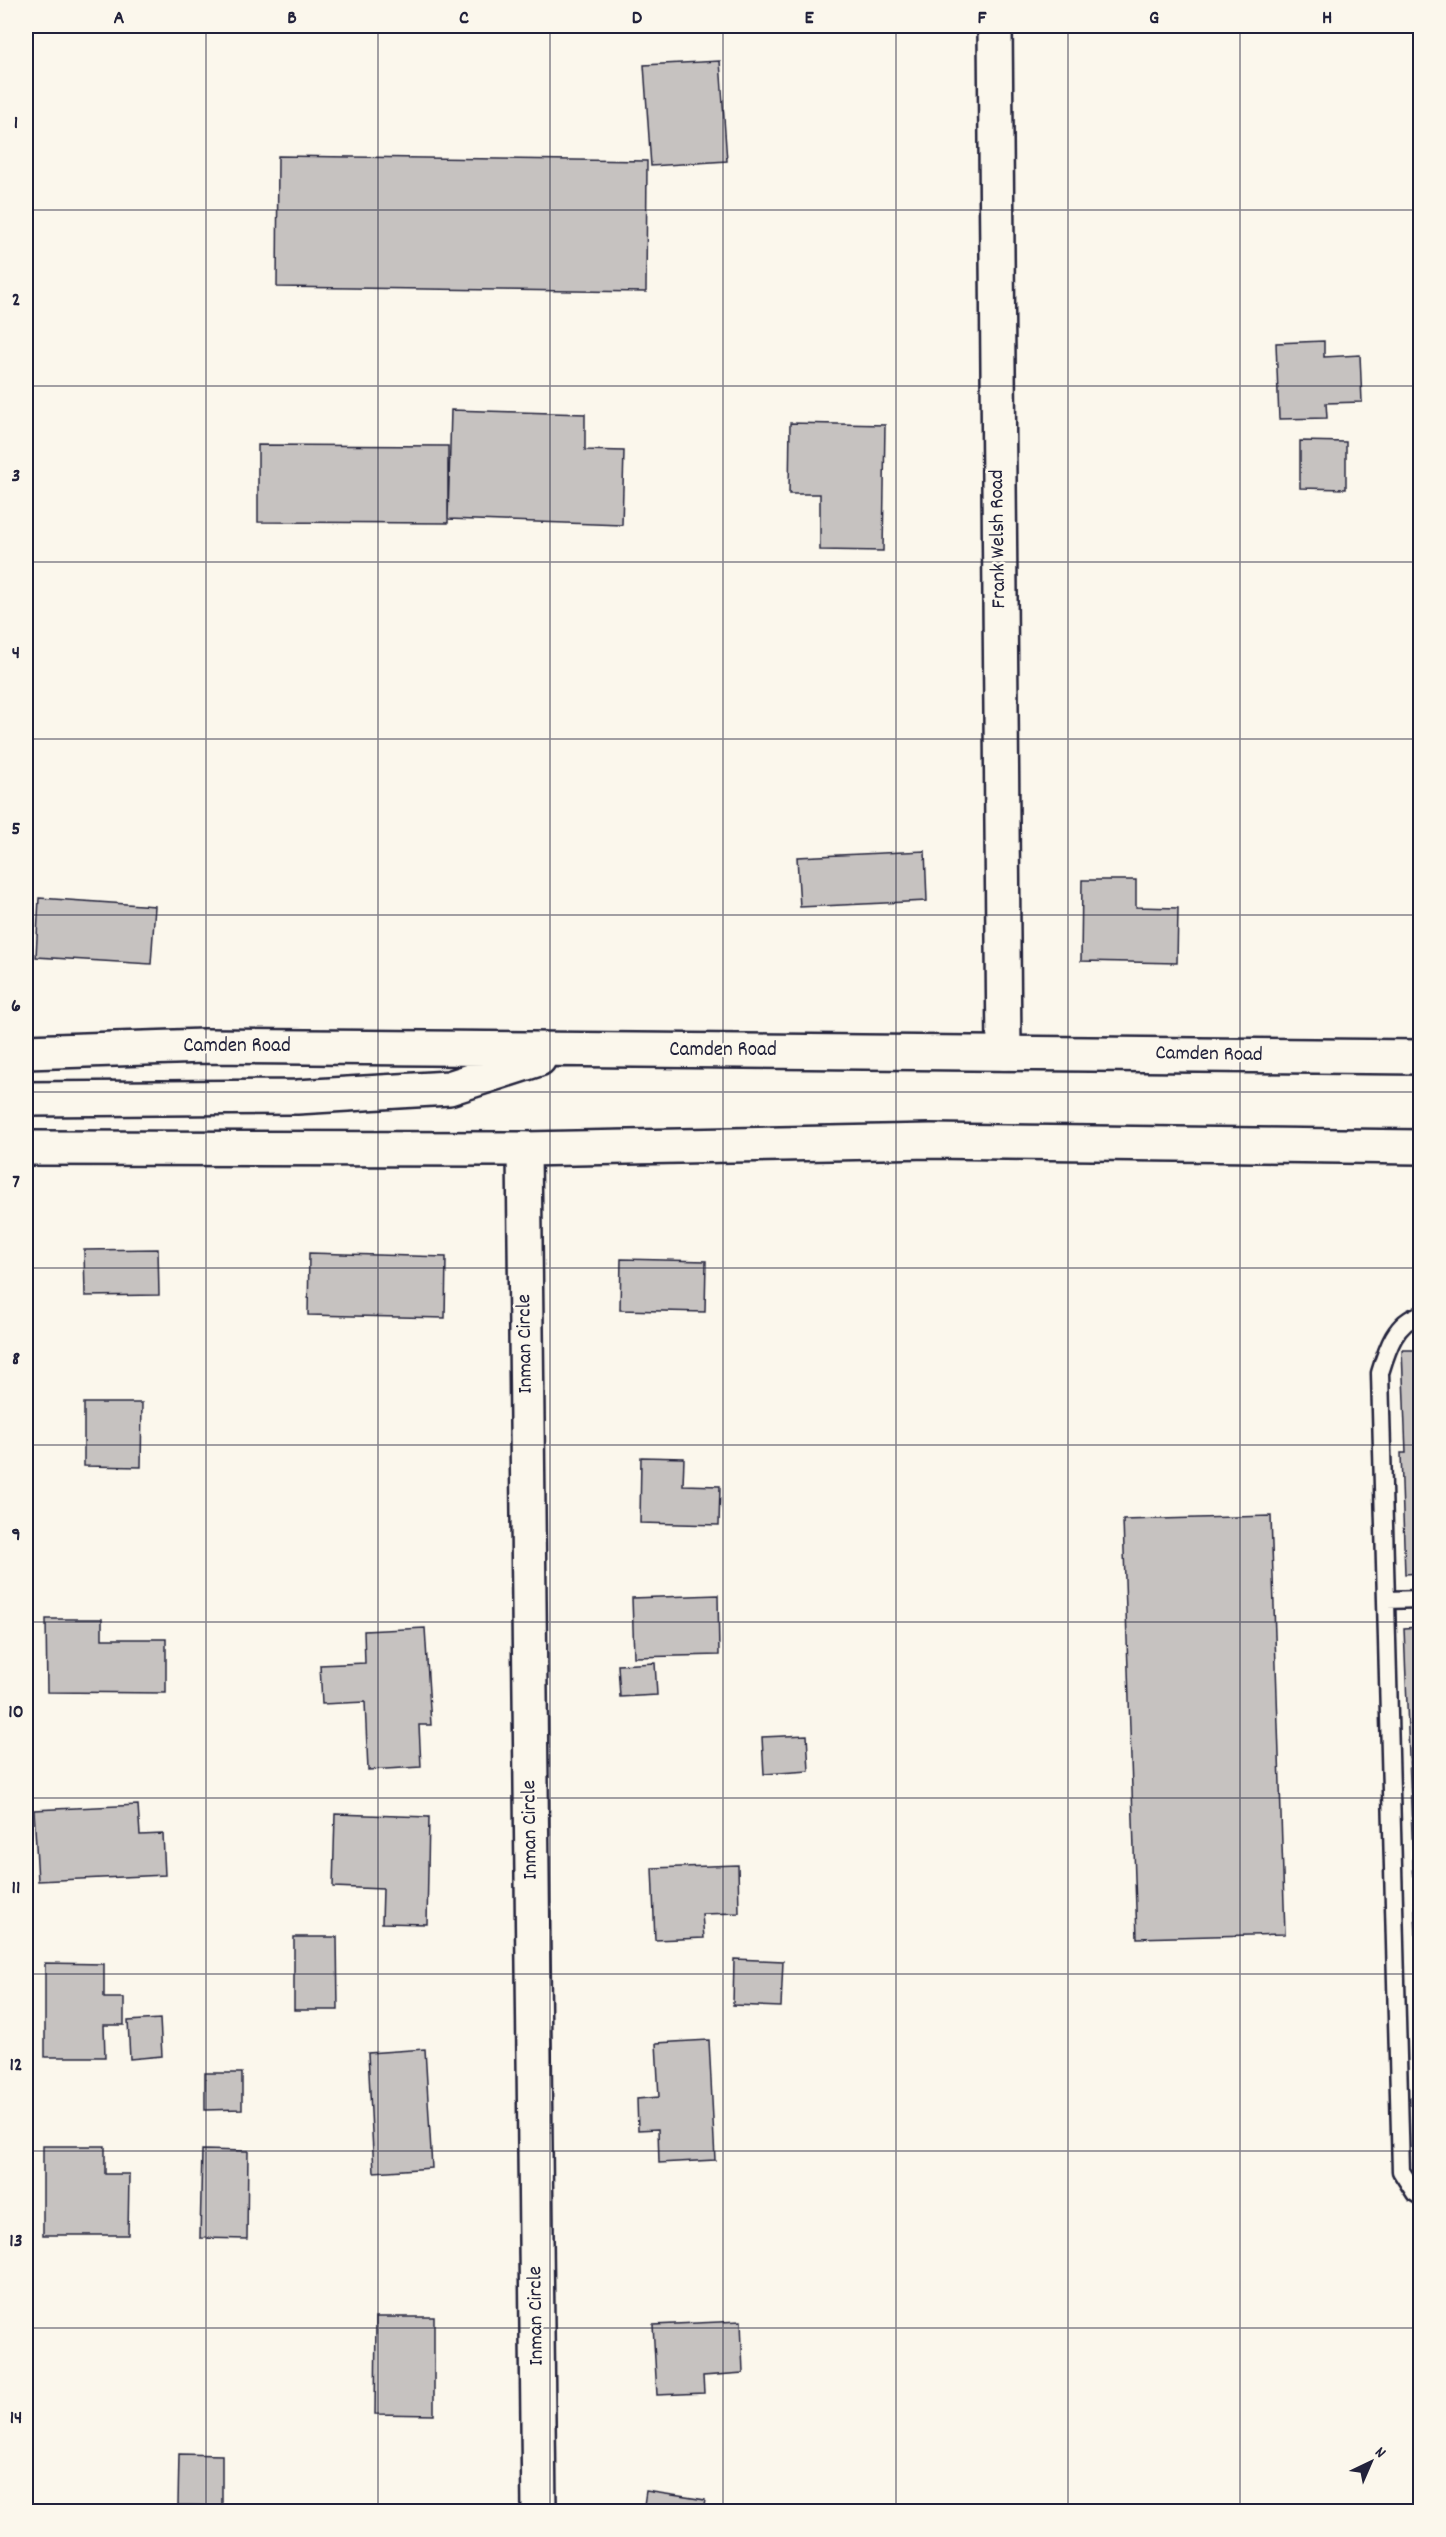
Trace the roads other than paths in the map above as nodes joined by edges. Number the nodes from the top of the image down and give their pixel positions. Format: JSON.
{"nodes":[{"id":1,"x":994,"y":26,"type":"edge"},
{"id":2,"x":567,"y":1050,"type":"junction"},
{"id":3,"x":26,"y":1052,"type":"edge"},
{"id":4,"x":1004,"y":1053,"type":"junction"},
{"id":5,"x":1420,"y":1057,"type":"edge"},
{"id":6,"x":26,"y":1099,"type":"edge"},
{"id":7,"x":1420,"y":1147,"type":"edge"},
{"id":8,"x":26,"y":1148,"type":"edge"},
{"id":9,"x":524,"y":1149,"type":"junction"},
{"id":10,"x":1420,"y":1315,"type":"edge"},
{"id":11,"x":1420,"y":1599,"type":"edge"},
{"id":12,"x":1386,"y":1600,"type":"junction"},
{"id":13,"x":1420,"y":2196,"type":"edge"},
{"id":14,"x":539,"y":2511,"type":"edge"}],
"edges":[{"from":1,"to":4,"type":"main road","name":"Frank Welsh Road"},
{"from":2,"to":3,"type":"main road","name":"Camden Road"},
{"from":2,"to":4,"type":"main road","name":"Camden Road"},
{"from":2,"to":6,"type":"main road"},
{"from":4,"to":5,"type":"main road","name":"Camden Road"},
{"from":7,"to":9,"type":"main road"},
{"from":8,"to":9,"type":"main road"},
{"from":9,"to":14,"type":"main road","name":"Inman Circle"},
{"from":10,"to":12,"type":"lane"},
{"from":11,"to":12,"type":"lane"},
{"from":12,"to":13,"type":"lane"}]}
